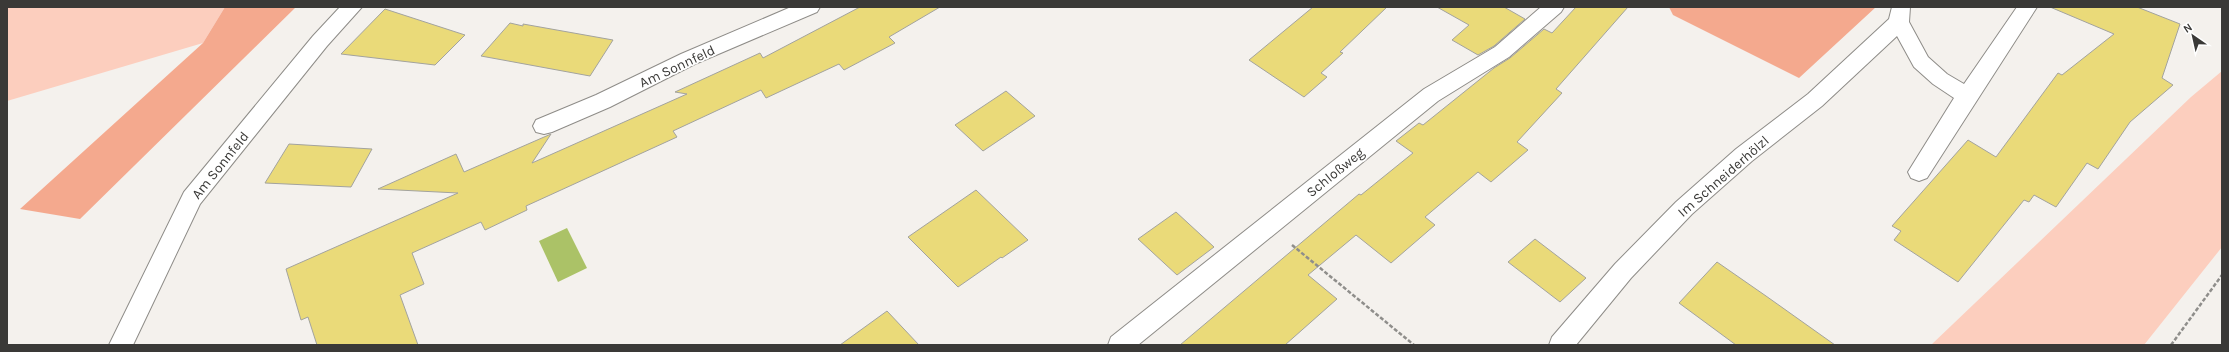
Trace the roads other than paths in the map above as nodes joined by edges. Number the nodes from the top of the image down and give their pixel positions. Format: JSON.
{"nodes":[{"id":1,"x":352,"y":7,"type":"edge"},
{"id":2,"x":810,"y":7,"type":"edge"},
{"id":3,"x":1554,"y":7,"type":"edge"},
{"id":4,"x":2027,"y":7,"type":"edge"},
{"id":5,"x":1900,"y":14,"type":"edge"},
{"id":6,"x":1967,"y":96,"type":"junction"},
{"id":7,"x":544,"y":126,"type":"dead end"},
{"id":8,"x":1919,"y":172,"type":"dead end"},
{"id":9,"x":121,"y":345,"type":"edge"},
{"id":10,"x":1120,"y":345,"type":"edge"},
{"id":11,"x":1561,"y":345,"type":"edge"}],
"edges":[{"from":1,"to":9,"type":"street","name":"Am Sonnfeld"},
{"from":2,"to":7,"type":"street","name":"Am Sonnfeld"},
{"from":3,"to":10,"type":"street","name":"Schloßweg"},
{"from":4,"to":6,"type":"street"},
{"from":5,"to":6,"type":"street","name":"Im Schneiderhölzl"},
{"from":5,"to":11,"type":"street","name":"Im Schneiderhölzl"},
{"from":6,"to":8,"type":"street"}]}
